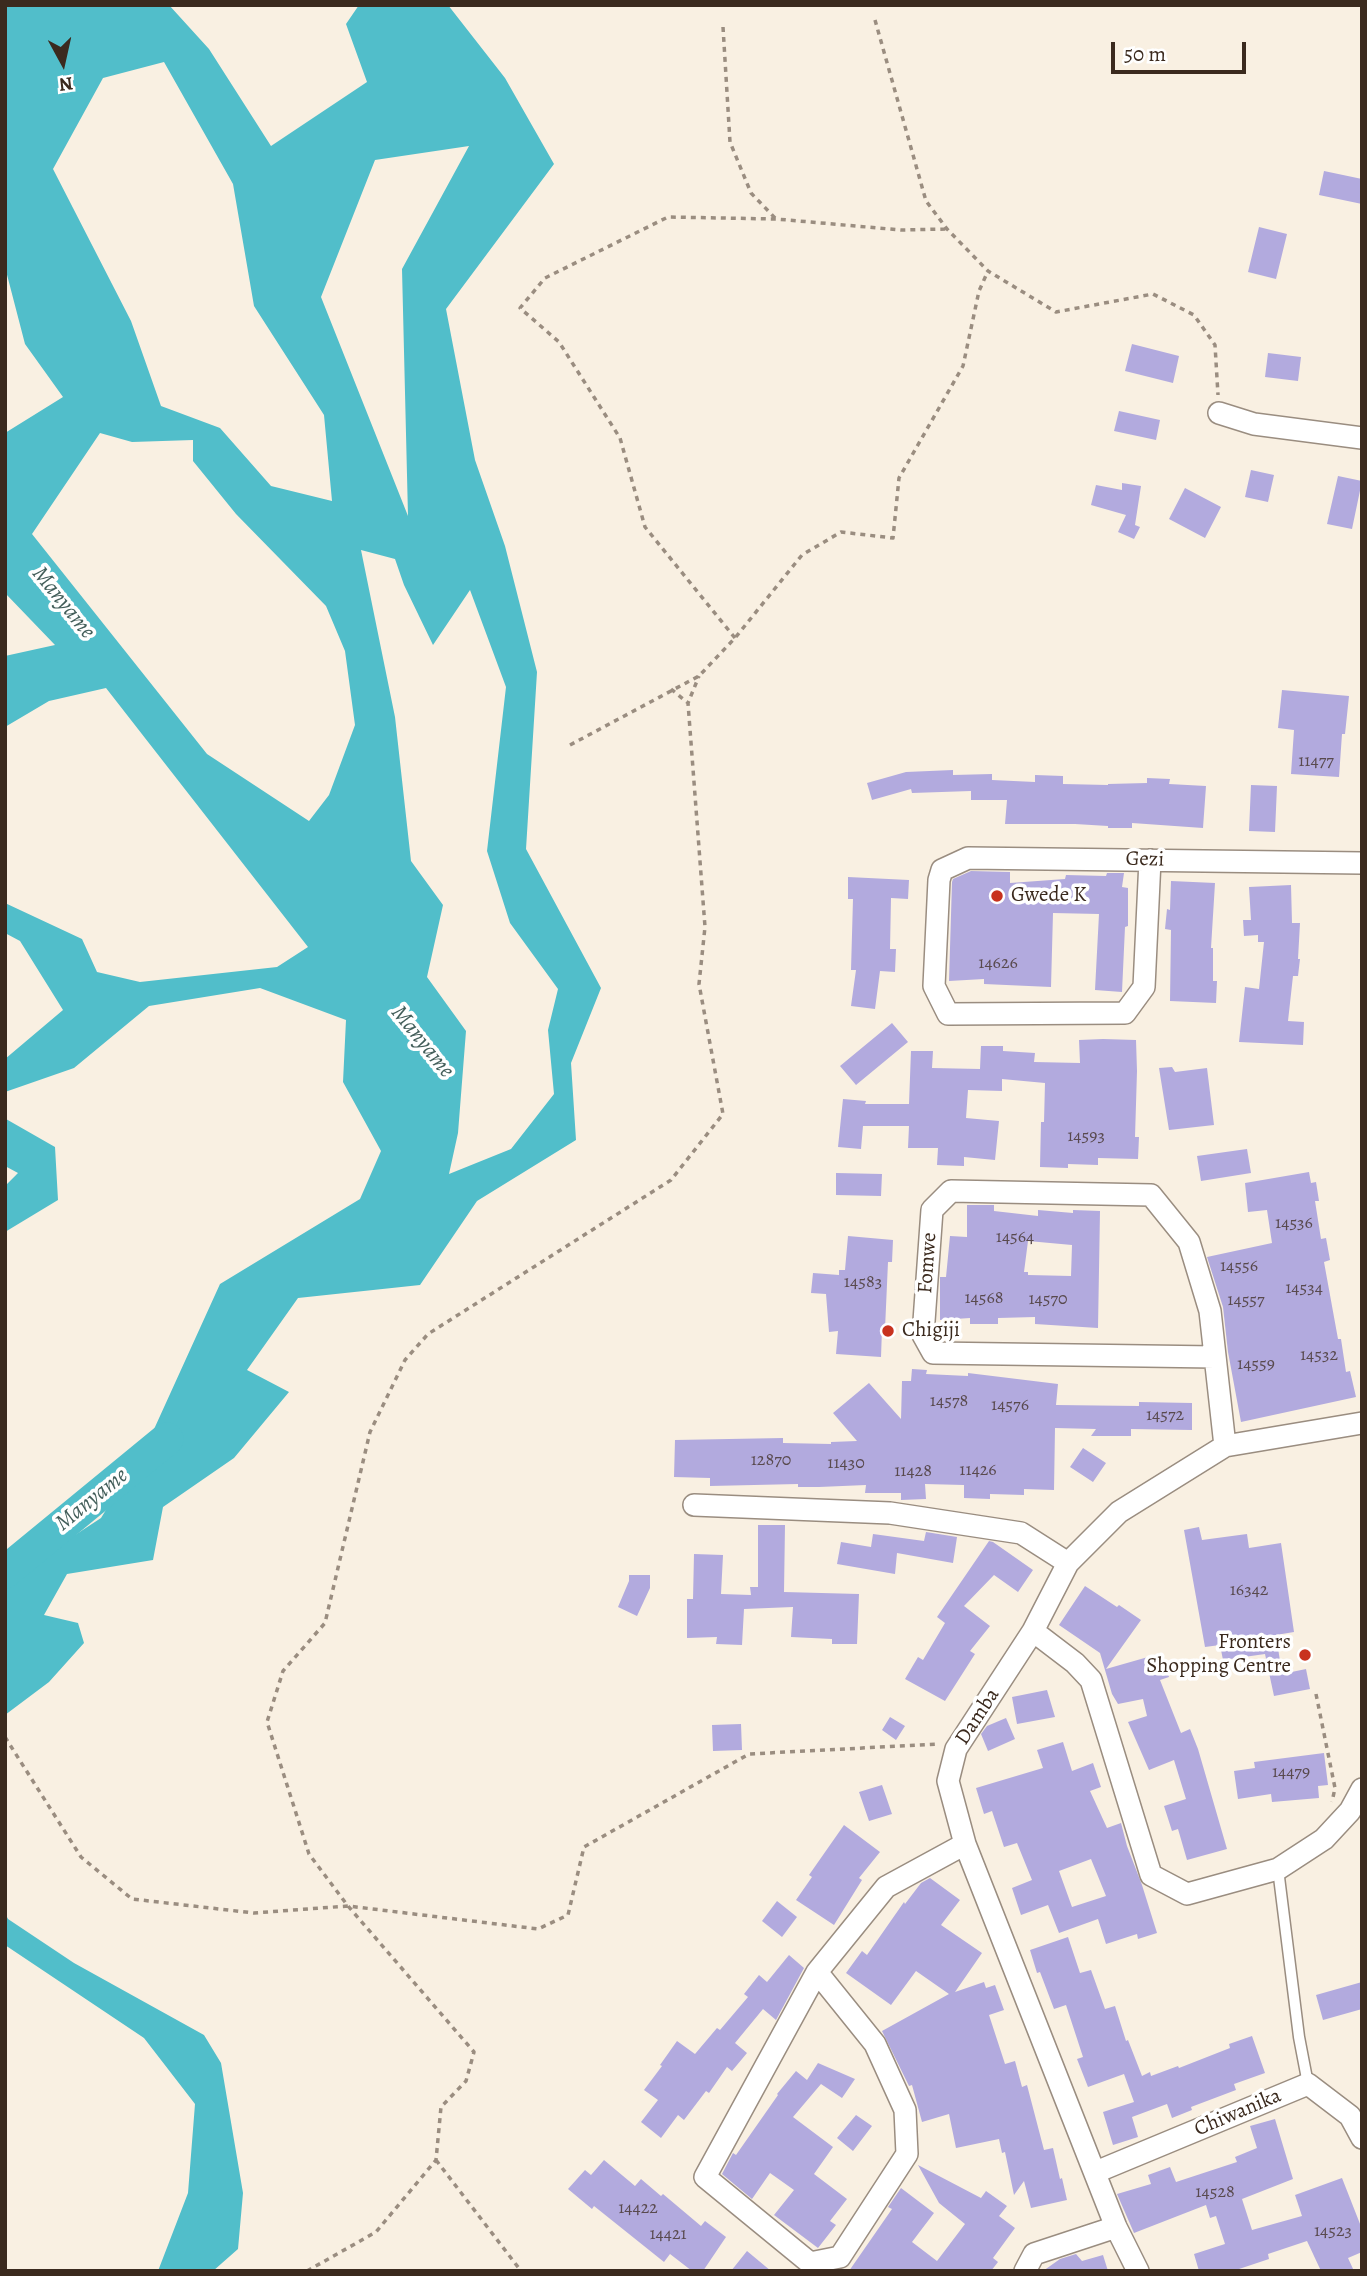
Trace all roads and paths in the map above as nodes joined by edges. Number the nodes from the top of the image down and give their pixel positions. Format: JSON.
{"nodes":[{"id":1,"x":875,"y":20,"type":"dead end"},
{"id":2,"x":723,"y":27,"type":"dead end"},
{"id":3,"x":776,"y":219,"type":"junction"},
{"id":4,"x":947,"y":229,"type":"junction"},
{"id":5,"x":988,"y":271,"type":"junction"},
{"id":6,"x":1219,"y":413,"type":"joint"},
{"id":7,"x":1362,"y":438,"type":"edge"},
{"id":8,"x":735,"y":638,"type":"junction"},
{"id":9,"x":699,"y":676,"type":"junction"},
{"id":10,"x":671,"y":690,"type":"junction"},
{"id":11,"x":688,"y":702,"type":"junction"},
{"id":12,"x":570,"y":745,"type":"dead end"},
{"id":13,"x":1150,"y":860,"type":"junction"},
{"id":14,"x":1362,"y":863,"type":"edge"},
{"id":15,"x":1215,"y":1357,"type":"junction"},
{"id":16,"x":1362,"y":1423,"type":"edge"},
{"id":17,"x":1225,"y":1446,"type":"junction"},
{"id":18,"x":694,"y":1505,"type":"dead end"},
{"id":19,"x":1068,"y":1563,"type":"junction"},
{"id":20,"x":1033,"y":1631,"type":"junction"},
{"id":21,"x":1316,"y":1694,"type":"dead end"},
{"id":22,"x":5,"y":1737,"type":"edge"},
{"id":23,"x":956,"y":1749,"type":"junction"},
{"id":24,"x":1362,"y":1789,"type":"edge"},
{"id":25,"x":1324,"y":1839,"type":"junction"},
{"id":26,"x":965,"y":1844,"type":"junction"},
{"id":27,"x":1278,"y":1869,"type":"junction"},
{"id":28,"x":348,"y":1906,"type":"junction"},
{"id":29,"x":817,"y":1972,"type":"junction"},
{"id":30,"x":1308,"y":2084,"type":"junction"},
{"id":31,"x":1362,"y":2138,"type":"edge"},
{"id":32,"x":436,"y":2160,"type":"junction"},
{"id":33,"x":1096,"y":2172,"type":"junction"},
{"id":34,"x":1116,"y":2227,"type":"junction"},
{"id":35,"x":307,"y":2271,"type":"edge"},
{"id":36,"x":521,"y":2271,"type":"edge"},
{"id":37,"x":1025,"y":2271,"type":"edge"},
{"id":38,"x":1138,"y":2271,"type":"edge"}],
"edges":[{"from":1,"to":4,"type":"path"},
{"from":2,"to":3,"type":"path"},
{"from":3,"to":4,"type":"path"},
{"from":3,"to":8,"type":"path"},
{"from":4,"to":5,"type":"path"},
{"from":5,"to":6,"type":"path"},
{"from":5,"to":8,"type":"path"},
{"from":6,"to":7,"type":"street"},
{"from":8,"to":9,"type":"path"},
{"from":9,"to":10,"type":"path"},
{"from":9,"to":11,"type":"path"},
{"from":10,"to":11,"type":"path"},
{"from":10,"to":12,"type":"path"},
{"from":11,"to":28,"type":"path"},
{"from":13,"to":13,"type":"street","name":"Gezi"},
{"from":13,"to":14,"type":"street","name":"Gezi"},
{"from":15,"to":15,"type":"street","name":"Fomwe"},
{"from":15,"to":17,"type":"street","name":"Fomwe"},
{"from":16,"to":17,"type":"street","name":"Damba"},
{"from":17,"to":19,"type":"street","name":"Damba"},
{"from":18,"to":19,"type":"street"},
{"from":19,"to":20,"type":"street","name":"Damba"},
{"from":20,"to":23,"type":"street","name":"Damba"},
{"from":20,"to":27,"type":"street"},
{"from":21,"to":25,"type":"path"},
{"from":22,"to":28,"type":"path"},
{"from":23,"to":26,"type":"street","name":"Damba"},
{"from":23,"to":28,"type":"path"},
{"from":24,"to":25,"type":"street"},
{"from":25,"to":27,"type":"street"},
{"from":26,"to":29,"type":"street"},
{"from":26,"to":33,"type":"street","name":"Damba"},
{"from":27,"to":30,"type":"lane"},
{"from":28,"to":32,"type":"path"},
{"from":29,"to":29,"type":"street"},
{"from":30,"to":31,"type":"street","name":"Chiwanika"},
{"from":30,"to":33,"type":"street","name":"Chiwanika"},
{"from":32,"to":35,"type":"path"},
{"from":32,"to":36,"type":"path"},
{"from":33,"to":34,"type":"street","name":"Damba"},
{"from":34,"to":37,"type":"street"},
{"from":34,"to":38,"type":"street","name":"Damba"}]}
